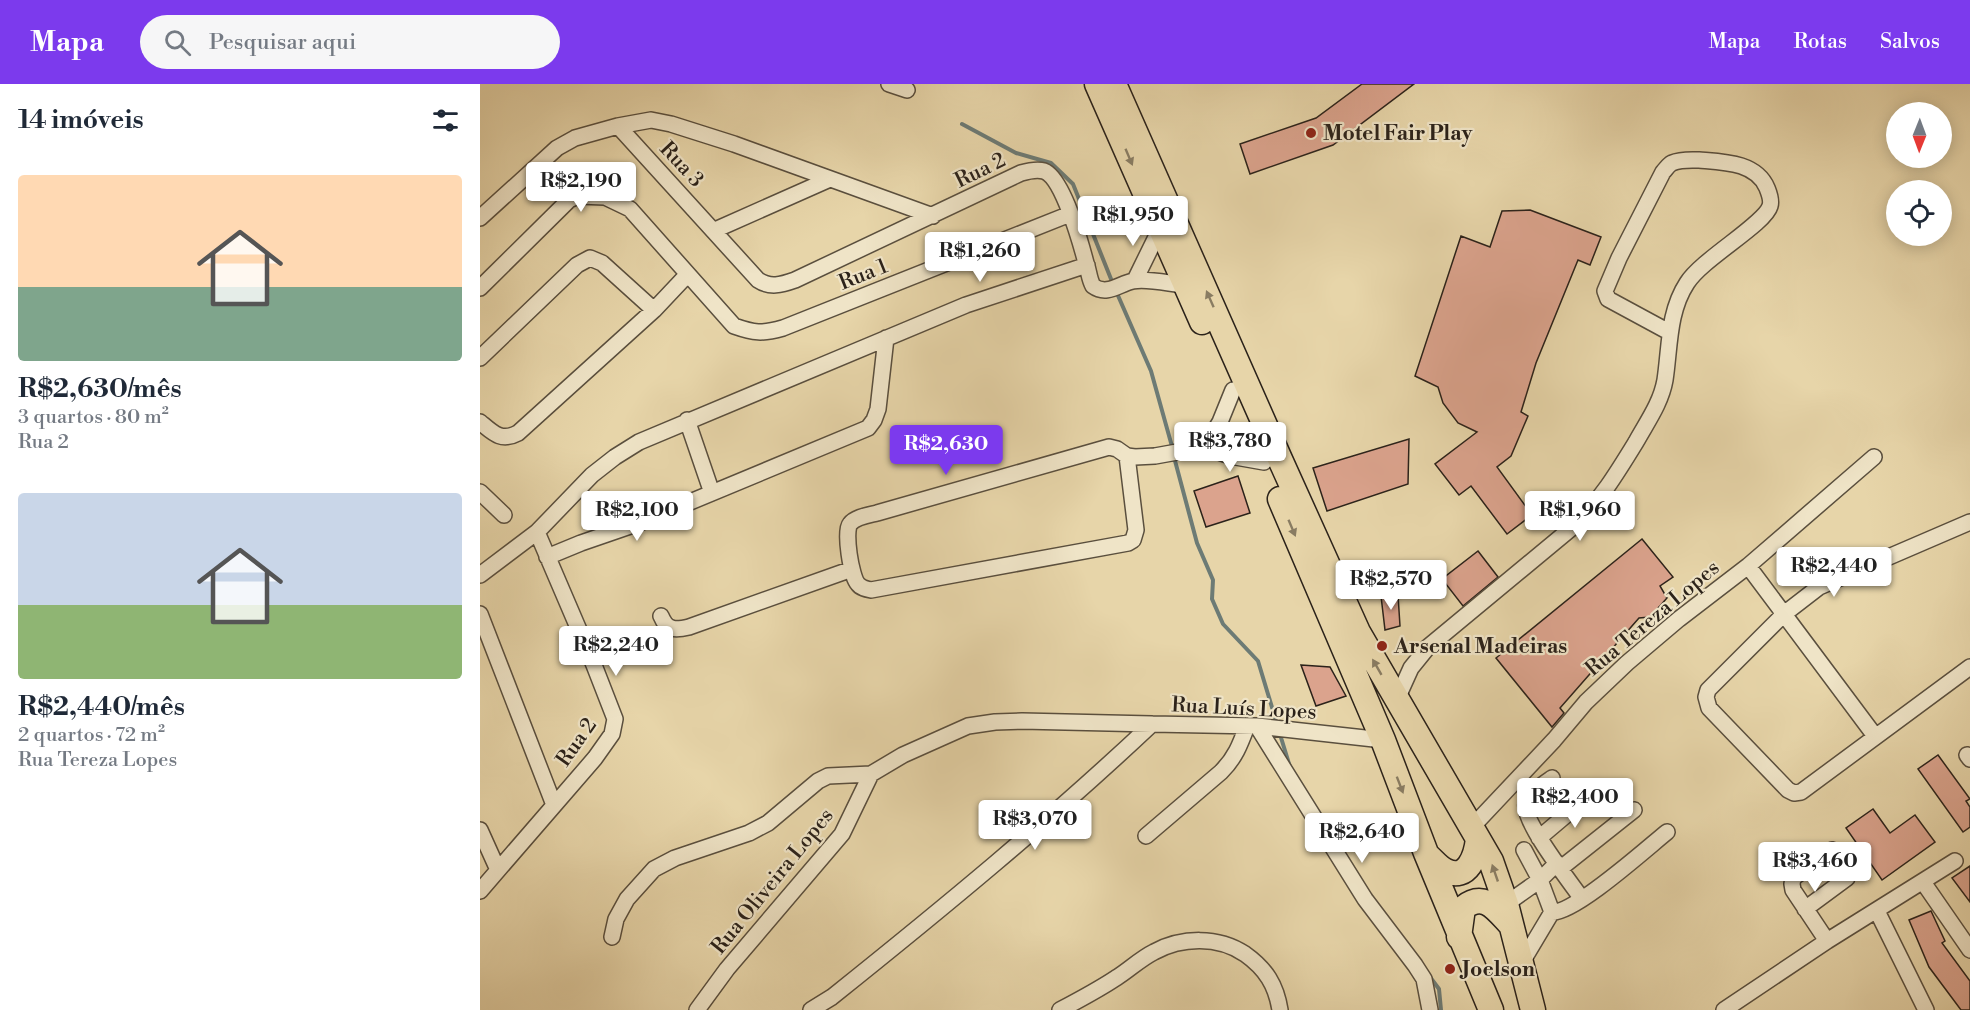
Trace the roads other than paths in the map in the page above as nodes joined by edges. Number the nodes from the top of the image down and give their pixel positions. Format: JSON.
{"nodes":[{"id":1,"x":890,"y":84,"type":"edge"},
{"id":2,"x":1097,"y":84,"type":"edge"},
{"id":3,"x":1114,"y":84,"type":"edge"},
{"id":4,"x":907,"y":90,"type":"dead end"},
{"id":5,"x":618,"y":126,"type":"junction"},
{"id":6,"x":830,"y":179,"type":"junction"},
{"id":7,"x":1070,"y":214,"type":"junction"},
{"id":8,"x":933,"y":216,"type":"junction"},
{"id":9,"x":480,"y":218,"type":"edge"},
{"id":10,"x":1160,"y":228,"type":"junction"},
{"id":11,"x":715,"y":230,"type":"junction"},
{"id":12,"x":1087,"y":265,"type":"junction"},
{"id":13,"x":687,"y":275,"type":"junction"},
{"id":14,"x":1122,"y":285,"type":"junction"},
{"id":15,"x":1185,"y":285,"type":"junction"},
{"id":16,"x":480,"y":288,"type":"edge"},
{"id":17,"x":654,"y":310,"type":"junction"},
{"id":18,"x":1669,"y":332,"type":"junction"},
{"id":19,"x":886,"y":338,"type":"junction"},
{"id":20,"x":480,"y":358,"type":"edge"},
{"id":21,"x":1233,"y":390,"type":"junction"},
{"id":22,"x":687,"y":420,"type":"junction"},
{"id":23,"x":480,"y":422,"type":"edge"},
{"id":24,"x":1205,"y":447,"type":"junction"},
{"id":25,"x":1127,"y":456,"type":"junction"},
{"id":26,"x":1874,"y":457,"type":"dead end"},
{"id":27,"x":1264,"y":462,"type":"junction"},
{"id":28,"x":712,"y":493,"type":"junction"},
{"id":29,"x":482,"y":498,"type":"edge"},
{"id":30,"x":504,"y":515,"type":"dead end"},
{"id":31,"x":1970,"y":522,"type":"edge"},
{"id":32,"x":537,"y":532,"type":"junction"},
{"id":33,"x":547,"y":557,"type":"junction"},
{"id":34,"x":1748,"y":566,"type":"junction"},
{"id":35,"x":852,"y":569,"type":"junction"},
{"id":36,"x":480,"y":575,"type":"edge"},
{"id":37,"x":480,"y":614,"type":"edge"},
{"id":38,"x":1784,"y":614,"type":"junction"},
{"id":39,"x":661,"y":616,"type":"dead end"},
{"id":40,"x":1970,"y":667,"type":"edge"},
{"id":41,"x":1397,"y":699,"type":"junction"},
{"id":42,"x":1152,"y":724,"type":"junction"},
{"id":43,"x":1258,"y":727,"type":"junction"},
{"id":44,"x":1875,"y":736,"type":"junction"},
{"id":45,"x":1383,"y":740,"type":"junction"},
{"id":46,"x":871,"y":774,"type":"junction"},
{"id":47,"x":1552,"y":778,"type":"dead end"},
{"id":48,"x":1591,"y":794,"type":"dead end"},
{"id":49,"x":554,"y":805,"type":"junction"},
{"id":50,"x":1634,"y":810,"type":"dead end"},
{"id":51,"x":480,"y":830,"type":"edge"},
{"id":52,"x":1667,"y":832,"type":"dead end"},
{"id":53,"x":1475,"y":833,"type":"junction"},
{"id":54,"x":1146,"y":836,"type":"dead end"},
{"id":55,"x":1539,"y":838,"type":"junction"},
{"id":56,"x":1524,"y":850,"type":"dead end"},
{"id":57,"x":1832,"y":850,"type":"dead end"},
{"id":58,"x":1426,"y":853,"type":"junction"},
{"id":59,"x":1954,"y":861,"type":"dead end"},
{"id":60,"x":1559,"y":866,"type":"junction"},
{"id":61,"x":498,"y":870,"type":"junction"},
{"id":62,"x":1847,"y":878,"type":"dead end"},
{"id":63,"x":1540,"y":880,"type":"junction"},
{"id":64,"x":1923,"y":882,"type":"junction"},
{"id":65,"x":480,"y":891,"type":"edge"},
{"id":66,"x":1582,"y":899,"type":"junction"},
{"id":67,"x":1805,"y":909,"type":"junction"},
{"id":68,"x":1877,"y":911,"type":"junction"},
{"id":69,"x":1552,"y":912,"type":"junction"},
{"id":70,"x":1508,"y":914,"type":"junction"},
{"id":71,"x":612,"y":937,"type":"dead end"},
{"id":72,"x":1460,"y":937,"type":"junction"},
{"id":73,"x":1827,"y":941,"type":"junction"},
{"id":74,"x":1970,"y":950,"type":"edge"},
{"id":75,"x":1521,"y":964,"type":"junction"},
{"id":76,"x":1733,"y":1008,"type":"edge"},
{"id":77,"x":697,"y":1010,"type":"edge"},
{"id":78,"x":812,"y":1010,"type":"edge"},
{"id":79,"x":1060,"y":1010,"type":"edge"},
{"id":80,"x":1280,"y":1010,"type":"edge"},
{"id":81,"x":1430,"y":1010,"type":"edge"},
{"id":82,"x":1491,"y":1010,"type":"edge"},
{"id":83,"x":1533,"y":1010,"type":"edge"},
{"id":84,"x":1926,"y":1010,"type":"edge"}],
"edges":[{"from":1,"to":4,"type":"street"},
{"from":2,"to":10,"type":"highway","one_way":true},
{"from":41,"to":3,"type":"highway","one_way":true},
{"from":5,"to":6,"type":"street"},
{"from":5,"to":9,"type":"street"},
{"from":5,"to":11,"type":"street","name":"Rua 3"},
{"from":6,"to":8,"type":"street"},
{"from":6,"to":11,"type":"street"},
{"from":7,"to":8,"type":"street","name":"Rua 2"},
{"from":7,"to":12,"type":"street","name":"Rua 2"},
{"from":7,"to":13,"type":"street","name":"Rua 1"},
{"from":8,"to":11,"type":"street","name":"Rua 2"},
{"from":10,"to":14,"type":"street"},
{"from":10,"to":15,"type":"highway"},
{"from":12,"to":14,"type":"street","name":"Rua 2"},
{"from":12,"to":19,"type":"street"},
{"from":13,"to":16,"type":"street"},
{"from":13,"to":17,"type":"street"},
{"from":14,"to":15,"type":"street"},
{"from":15,"to":21,"type":"highway"},
{"from":17,"to":20,"type":"street"},
{"from":17,"to":23,"type":"street"},
{"from":18,"to":18,"type":"street"},
{"from":18,"to":41,"type":"street"},
{"from":19,"to":22,"type":"street"},
{"from":19,"to":28,"type":"street"},
{"from":21,"to":24,"type":"street"},
{"from":21,"to":27,"type":"highway"},
{"from":22,"to":28,"type":"street"},
{"from":22,"to":32,"type":"street"},
{"from":24,"to":25,"type":"street"},
{"from":24,"to":27,"type":"street"},
{"from":25,"to":35,"type":"street"},
{"from":25,"to":35,"type":"street"},
{"from":26,"to":34,"type":"street","name":"Rua Tereza Lopes"},
{"from":27,"to":45,"type":"highway","one_way":true},
{"from":28,"to":33,"type":"street"},
{"from":29,"to":30,"type":"street"},
{"from":31,"to":38,"type":"street"},
{"from":32,"to":33,"type":"street","name":"Rua 2"},
{"from":32,"to":36,"type":"street"},
{"from":33,"to":49,"type":"street","name":"Rua 2"},
{"from":34,"to":38,"type":"street"},
{"from":34,"to":53,"type":"street","name":"Rua Tereza Lopes"},
{"from":35,"to":39,"type":"street"},
{"from":37,"to":49,"type":"street"},
{"from":38,"to":44,"type":"street"},
{"from":38,"to":44,"type":"street"},
{"from":40,"to":44,"type":"street"},
{"from":41,"to":53,"type":"highway"},
{"from":42,"to":43,"type":"street","name":"Rua Luís Lopes"},
{"from":42,"to":46,"type":"street","name":"Rua Oliveira Lopes"},
{"from":42,"to":78,"type":"street","name":"Rua Luís Lopes"},
{"from":43,"to":45,"type":"street","name":"Rua Luís Lopes"},
{"from":43,"to":54,"type":"street"},
{"from":43,"to":81,"type":"street"},
{"from":45,"to":58,"type":"highway","one_way":true},
{"from":46,"to":71,"type":"street","name":"Rua Oliveira Lopes"},
{"from":46,"to":77,"type":"street","name":"Rua Oliveira Lopes"},
{"from":47,"to":55,"type":"street"},
{"from":48,"to":55,"type":"street"},
{"from":49,"to":61,"type":"street"},
{"from":50,"to":60,"type":"street"},
{"from":51,"to":61,"type":"street"},
{"from":52,"to":66,"type":"street"},
{"from":53,"to":58,"type":"highway"},
{"from":70,"to":53,"type":"highway","one_way":true},
{"from":55,"to":60,"type":"street"},
{"from":56,"to":63,"type":"street"},
{"from":57,"to":67,"type":"street"},
{"from":58,"to":72,"type":"highway"},
{"from":59,"to":64,"type":"street"},
{"from":60,"to":63,"type":"street"},
{"from":60,"to":66,"type":"street"},
{"from":61,"to":65,"type":"street"},
{"from":62,"to":67,"type":"street"},
{"from":63,"to":69,"type":"street"},
{"from":63,"to":70,"type":"street"},
{"from":64,"to":68,"type":"street"},
{"from":64,"to":74,"type":"street"},
{"from":66,"to":69,"type":"street"},
{"from":67,"to":73,"type":"street"},
{"from":68,"to":73,"type":"street"},
{"from":68,"to":84,"type":"street"},
{"from":69,"to":75,"type":"street"},
{"from":70,"to":72,"type":"highway"},
{"from":70,"to":75,"type":"highway"},
{"from":72,"to":82,"type":"highway"},
{"from":73,"to":76,"type":"street"},
{"from":75,"to":83,"type":"highway"},
{"from":79,"to":80,"type":"street"}]}
